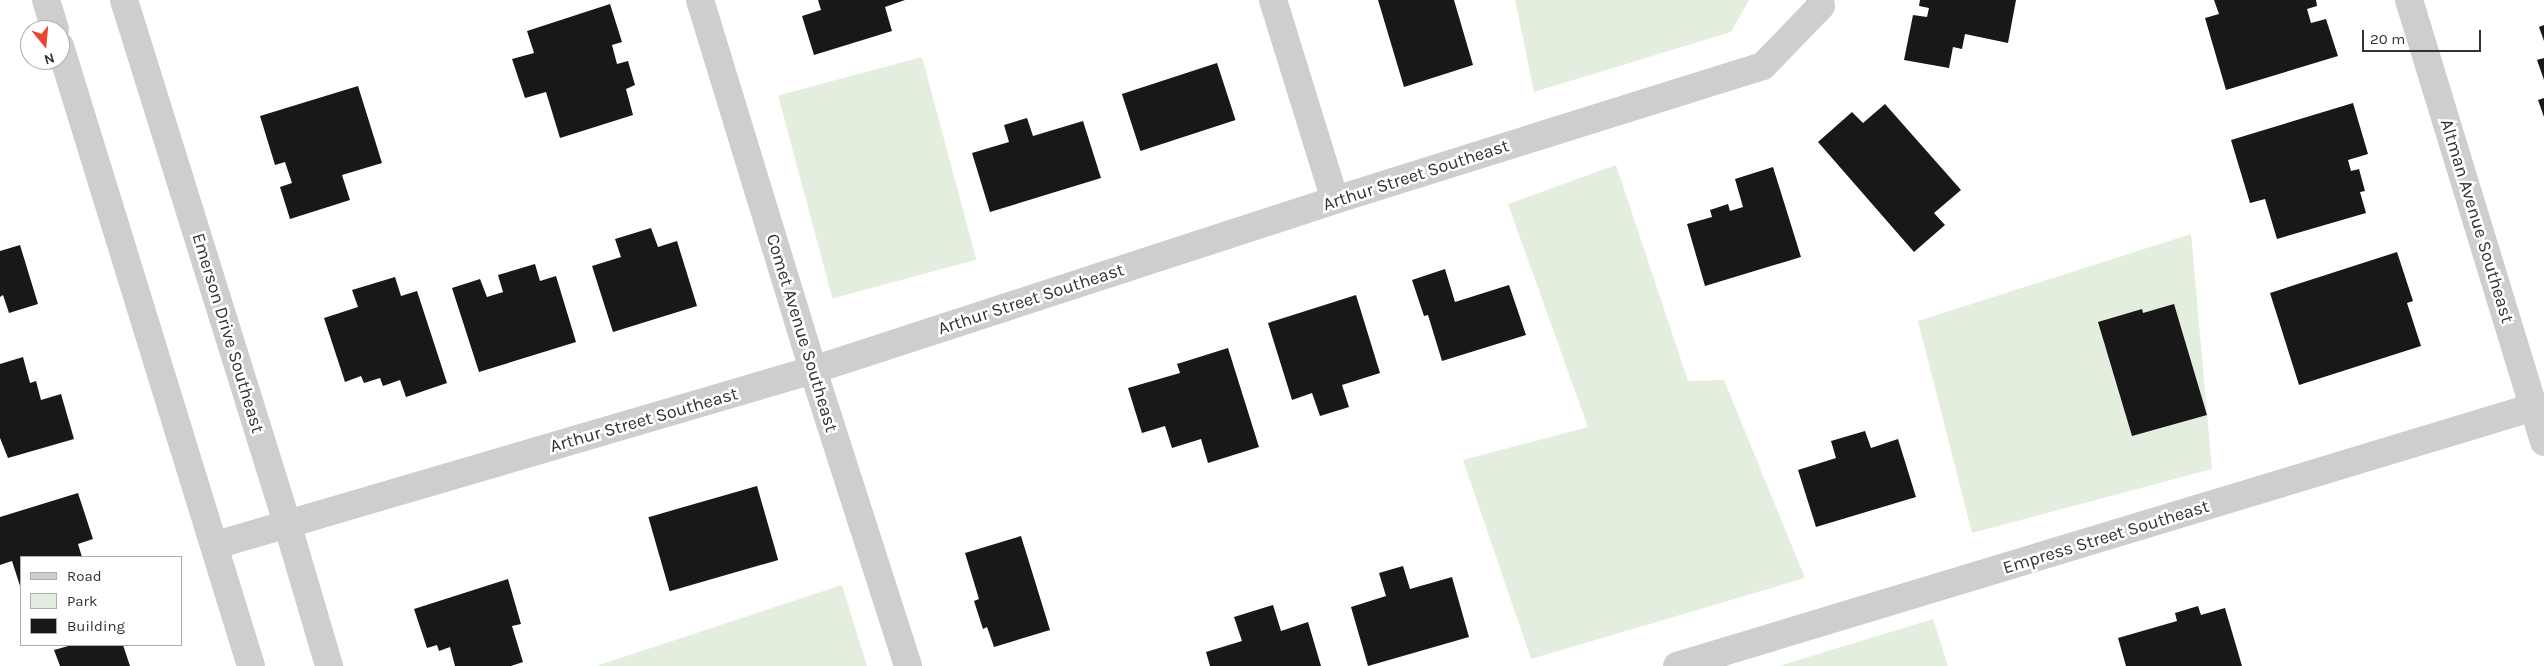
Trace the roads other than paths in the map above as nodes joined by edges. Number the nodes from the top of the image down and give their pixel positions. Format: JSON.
{"nodes":[{"id":1,"x":46,"y":0,"type":"edge"},
{"id":2,"x":124,"y":0,"type":"edge"},
{"id":3,"x":700,"y":0,"type":"edge"},
{"id":4,"x":1273,"y":0,"type":"edge"},
{"id":5,"x":2409,"y":0,"type":"edge"},
{"id":6,"x":1820,"y":3,"type":"edge"},
{"id":7,"x":52,"y":20,"type":"edge"},
{"id":8,"x":68,"y":70,"type":"edge"},
{"id":9,"x":1335,"y":200,"type":"junction"},
{"id":10,"x":813,"y":370,"type":"junction"},
{"id":11,"x":2534,"y":407,"type":"junction"},
{"id":12,"x":2544,"y":442,"type":"edge"},
{"id":13,"x":287,"y":523,"type":"junction"},
{"id":14,"x":216,"y":544,"type":"junction"},
{"id":15,"x":251,"y":666,"type":"edge"},
{"id":16,"x":329,"y":666,"type":"edge"},
{"id":17,"x":908,"y":666,"type":"edge"},
{"id":18,"x":1677,"y":666,"type":"edge"}],
"edges":[{"from":1,"to":7,"type":"street"},
{"from":2,"to":13,"type":"street","name":"Emerson Drive Southeast"},
{"from":3,"to":10,"type":"street","name":"Comet Avenue Southeast"},
{"from":4,"to":9,"type":"street"},
{"from":5,"to":11,"type":"street","name":"Altman Avenue Southeast"},
{"from":6,"to":9,"type":"street","name":"Arthur Street Southeast"},
{"from":8,"to":14,"type":"street"},
{"from":9,"to":10,"type":"street","name":"Arthur Street Southeast"},
{"from":10,"to":13,"type":"street","name":"Arthur Street Southeast"},
{"from":10,"to":17,"type":"street","name":"Comet Avenue Southeast"},
{"from":11,"to":12,"type":"street","name":"Altman Avenue Southeast"},
{"from":11,"to":18,"type":"street","name":"Empress Street Southeast"},
{"from":13,"to":14,"type":"street","name":"Arthur Street Southeast"},
{"from":13,"to":16,"type":"street","name":"Emerson Drive Southeast"},
{"from":14,"to":15,"type":"street"}]}
